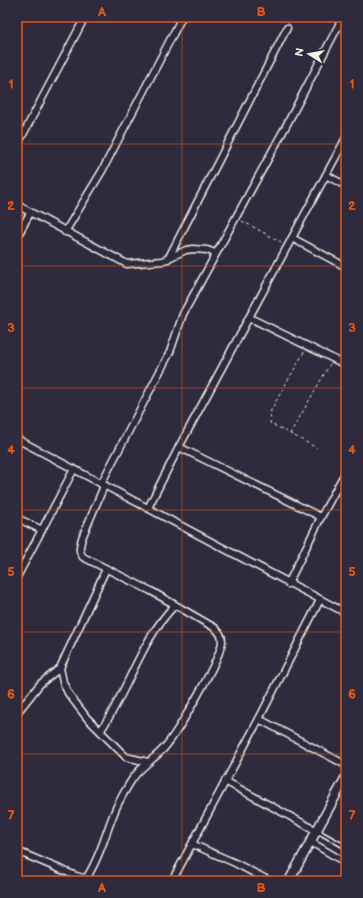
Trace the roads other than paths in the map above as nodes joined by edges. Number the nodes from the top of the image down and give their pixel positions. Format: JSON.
{"nodes":[{"id":1,"x":85,"y":17,"type":"edge"},
{"id":2,"x":182,"y":17,"type":"edge"},
{"id":3,"x":342,"y":17,"type":"edge"},
{"id":4,"x":346,"y":19,"type":"edge"},
{"id":5,"x":287,"y":28,"type":"dead end"},
{"id":6,"x":346,"y":138,"type":"edge"},
{"id":7,"x":17,"y":146,"type":"edge"},
{"id":8,"x":326,"y":175,"type":"junction"},
{"id":9,"x":346,"y":186,"type":"edge"},
{"id":10,"x":17,"y":206,"type":"edge"},
{"id":11,"x":30,"y":213,"type":"junction"},
{"id":12,"x":65,"y":232,"type":"junction"},
{"id":13,"x":17,"y":237,"type":"edge"},
{"id":14,"x":292,"y":238,"type":"junction"},
{"id":15,"x":215,"y":253,"type":"junction"},
{"id":16,"x":168,"y":259,"type":"junction"},
{"id":17,"x":346,"y":267,"type":"edge"},
{"id":18,"x":250,"y":318,"type":"junction"},
{"id":19,"x":346,"y":365,"type":"edge"},
{"id":20,"x":17,"y":439,"type":"edge"},
{"id":21,"x":180,"y":447,"type":"junction"},
{"id":22,"x":74,"y":469,"type":"junction"},
{"id":23,"x":346,"y":471,"type":"edge"},
{"id":24,"x":102,"y":485,"type":"junction"},
{"id":25,"x":148,"y":508,"type":"junction"},
{"id":26,"x":17,"y":518,"type":"edge"},
{"id":27,"x":321,"y":518,"type":"junction"},
{"id":28,"x":42,"y":530,"type":"junction"},
{"id":29,"x":106,"y":569,"type":"junction"},
{"id":30,"x":17,"y":576,"type":"edge"},
{"id":31,"x":288,"y":584,"type":"junction"},
{"id":32,"x":320,"y":600,"type":"junction"},
{"id":33,"x":175,"y":604,"type":"junction"},
{"id":34,"x":346,"y":612,"type":"edge"},
{"id":35,"x":60,"y":668,"type":"junction"},
{"id":36,"x":17,"y":713,"type":"edge"},
{"id":37,"x":259,"y":719,"type":"junction"},
{"id":38,"x":101,"y":730,"type":"junction"},
{"id":39,"x":148,"y":762,"type":"junction"},
{"id":40,"x":346,"y":765,"type":"edge"},
{"id":41,"x":346,"y":777,"type":"edge"},
{"id":42,"x":225,"y":781,"type":"junction"},
{"id":43,"x":317,"y":831,"type":"junction"},
{"id":44,"x":311,"y":842,"type":"junction"},
{"id":45,"x":192,"y":844,"type":"junction"},
{"id":46,"x":346,"y":847,"type":"edge"},
{"id":47,"x":17,"y":851,"type":"edge"},
{"id":48,"x":17,"y":856,"type":"edge"},
{"id":49,"x":33,"y":859,"type":"junction"},
{"id":50,"x":346,"y":864,"type":"edge"},
{"id":51,"x":172,"y":881,"type":"edge"},
{"id":52,"x":270,"y":881,"type":"edge"},
{"id":53,"x":289,"y":881,"type":"edge"}],
"edges":[{"from":1,"to":7,"type":"street"},
{"from":2,"to":12,"type":"street"},
{"from":3,"to":4,"type":"street"},
{"from":3,"to":15,"type":"street"},
{"from":5,"to":16,"type":"street"},
{"from":6,"to":8,"type":"street"},
{"from":8,"to":9,"type":"street"},
{"from":8,"to":14,"type":"street"},
{"from":10,"to":11,"type":"street"},
{"from":11,"to":12,"type":"street"},
{"from":11,"to":13,"type":"street"},
{"from":12,"to":16,"type":"street"},
{"from":14,"to":17,"type":"street"},
{"from":14,"to":18,"type":"street"},
{"from":15,"to":16,"type":"street"},
{"from":15,"to":24,"type":"street"},
{"from":18,"to":19,"type":"street"},
{"from":18,"to":21,"type":"street"},
{"from":20,"to":22,"type":"street"},
{"from":21,"to":25,"type":"street"},
{"from":21,"to":27,"type":"street"},
{"from":22,"to":24,"type":"street"},
{"from":22,"to":28,"type":"street"},
{"from":23,"to":27,"type":"street"},
{"from":24,"to":25,"type":"street"},
{"from":24,"to":29,"type":"street"},
{"from":25,"to":31,"type":"street"},
{"from":26,"to":28,"type":"street"},
{"from":27,"to":31,"type":"street"},
{"from":28,"to":30,"type":"street"},
{"from":29,"to":33,"type":"street"},
{"from":29,"to":35,"type":"street"},
{"from":31,"to":32,"type":"street"},
{"from":32,"to":34,"type":"street"},
{"from":32,"to":37,"type":"street"},
{"from":33,"to":38,"type":"street"},
{"from":33,"to":39,"type":"street"},
{"from":35,"to":36,"type":"street"},
{"from":35,"to":38,"type":"street"},
{"from":37,"to":40,"type":"street"},
{"from":37,"to":42,"type":"street"},
{"from":38,"to":39,"type":"street"},
{"from":39,"to":49,"type":"street"},
{"from":41,"to":43,"type":"street"},
{"from":42,"to":43,"type":"street"},
{"from":42,"to":45,"type":"street"},
{"from":43,"to":44,"type":"street"},
{"from":43,"to":46,"type":"lane"},
{"from":44,"to":50,"type":"street"},
{"from":44,"to":53,"type":"street"},
{"from":45,"to":51,"type":"street"},
{"from":45,"to":52,"type":"street"},
{"from":47,"to":49,"type":"street"},
{"from":48,"to":49,"type":"street"}]}
